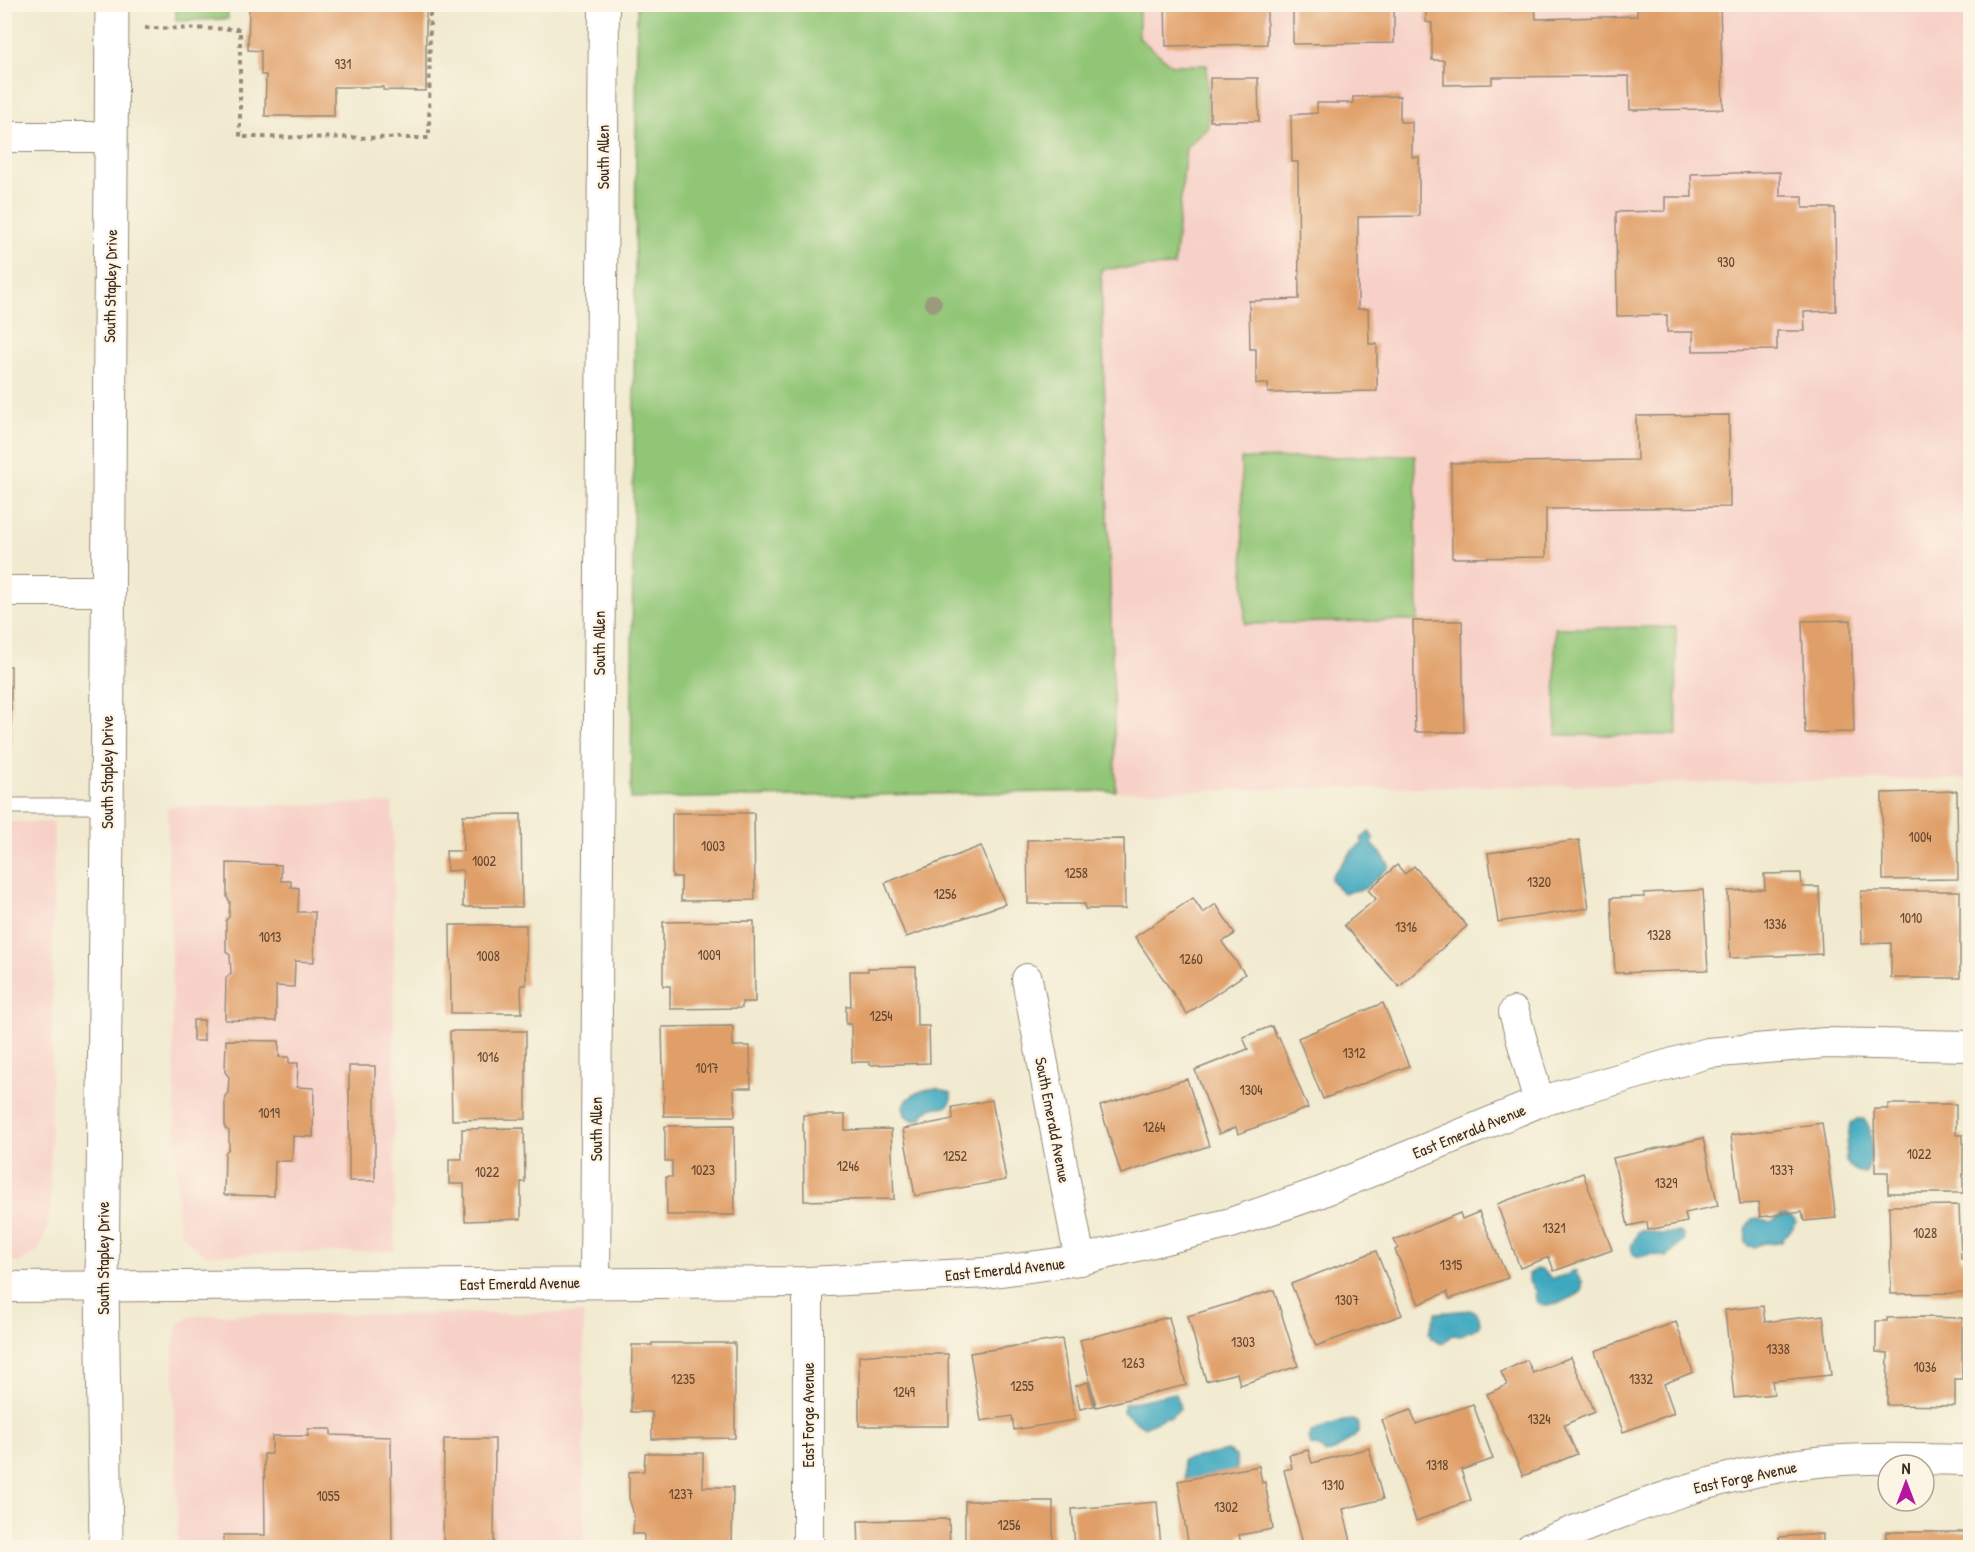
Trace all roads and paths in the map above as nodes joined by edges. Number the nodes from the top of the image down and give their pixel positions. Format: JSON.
{"nodes":[{"id":1,"x":430,"y":4,"type":"edge"},
{"id":2,"x":604,"y":4,"type":"edge"},
{"id":3,"x":112,"y":16,"type":"edge"},
{"id":4,"x":4,"y":137,"type":"edge"},
{"id":5,"x":111,"y":137,"type":"junction"},
{"id":6,"x":4,"y":591,"type":"edge"},
{"id":7,"x":108,"y":591,"type":"junction"},
{"id":8,"x":4,"y":806,"type":"edge"},
{"id":9,"x":107,"y":806,"type":"junction"},
{"id":10,"x":1027,"y":980,"type":"dead end"},
{"id":11,"x":1514,"y":1012,"type":"dead end"},
{"id":12,"x":1971,"y":1046,"type":"edge"},
{"id":13,"x":1539,"y":1102,"type":"junction"},
{"id":14,"x":1080,"y":1260,"type":"junction"},
{"id":15,"x":595,"y":1282,"type":"junction"},
{"id":16,"x":808,"y":1282,"type":"junction"},
{"id":17,"x":4,"y":1287,"type":"edge"},
{"id":18,"x":102,"y":1287,"type":"junction"},
{"id":19,"x":1971,"y":1461,"type":"edge"},
{"id":20,"x":107,"y":1545,"type":"edge"},
{"id":21,"x":808,"y":1548,"type":"edge"},
{"id":22,"x":1531,"y":1548,"type":"edge"}],
"edges":[{"from":1,"to":3,"type":"path"},
{"from":2,"to":15,"type":"street","name":"South Allen"},
{"from":3,"to":5,"type":"main road","name":"South Stapley Drive"},
{"from":4,"to":5,"type":"street"},
{"from":5,"to":7,"type":"main road","name":"South Stapley Drive"},
{"from":6,"to":7,"type":"street"},
{"from":7,"to":9,"type":"main road","name":"South Stapley Drive"},
{"from":8,"to":9,"type":"lane"},
{"from":9,"to":18,"type":"main road","name":"South Stapley Drive"},
{"from":10,"to":14,"type":"street","name":"South Emerald Avenue"},
{"from":11,"to":13,"type":"street"},
{"from":12,"to":13,"type":"street","name":"East Emerald Avenue"},
{"from":13,"to":14,"type":"street","name":"East Emerald Avenue"},
{"from":14,"to":16,"type":"street","name":"East Emerald Avenue"},
{"from":15,"to":16,"type":"street","name":"East Emerald Avenue"},
{"from":15,"to":18,"type":"street","name":"East Emerald Avenue"},
{"from":16,"to":21,"type":"street","name":"East Forge Avenue"},
{"from":17,"to":18,"type":"street","name":"East Emerald Avenue"},
{"from":18,"to":20,"type":"main road","name":"South Stapley Drive"},
{"from":19,"to":22,"type":"street","name":"East Forge Avenue"}]}
